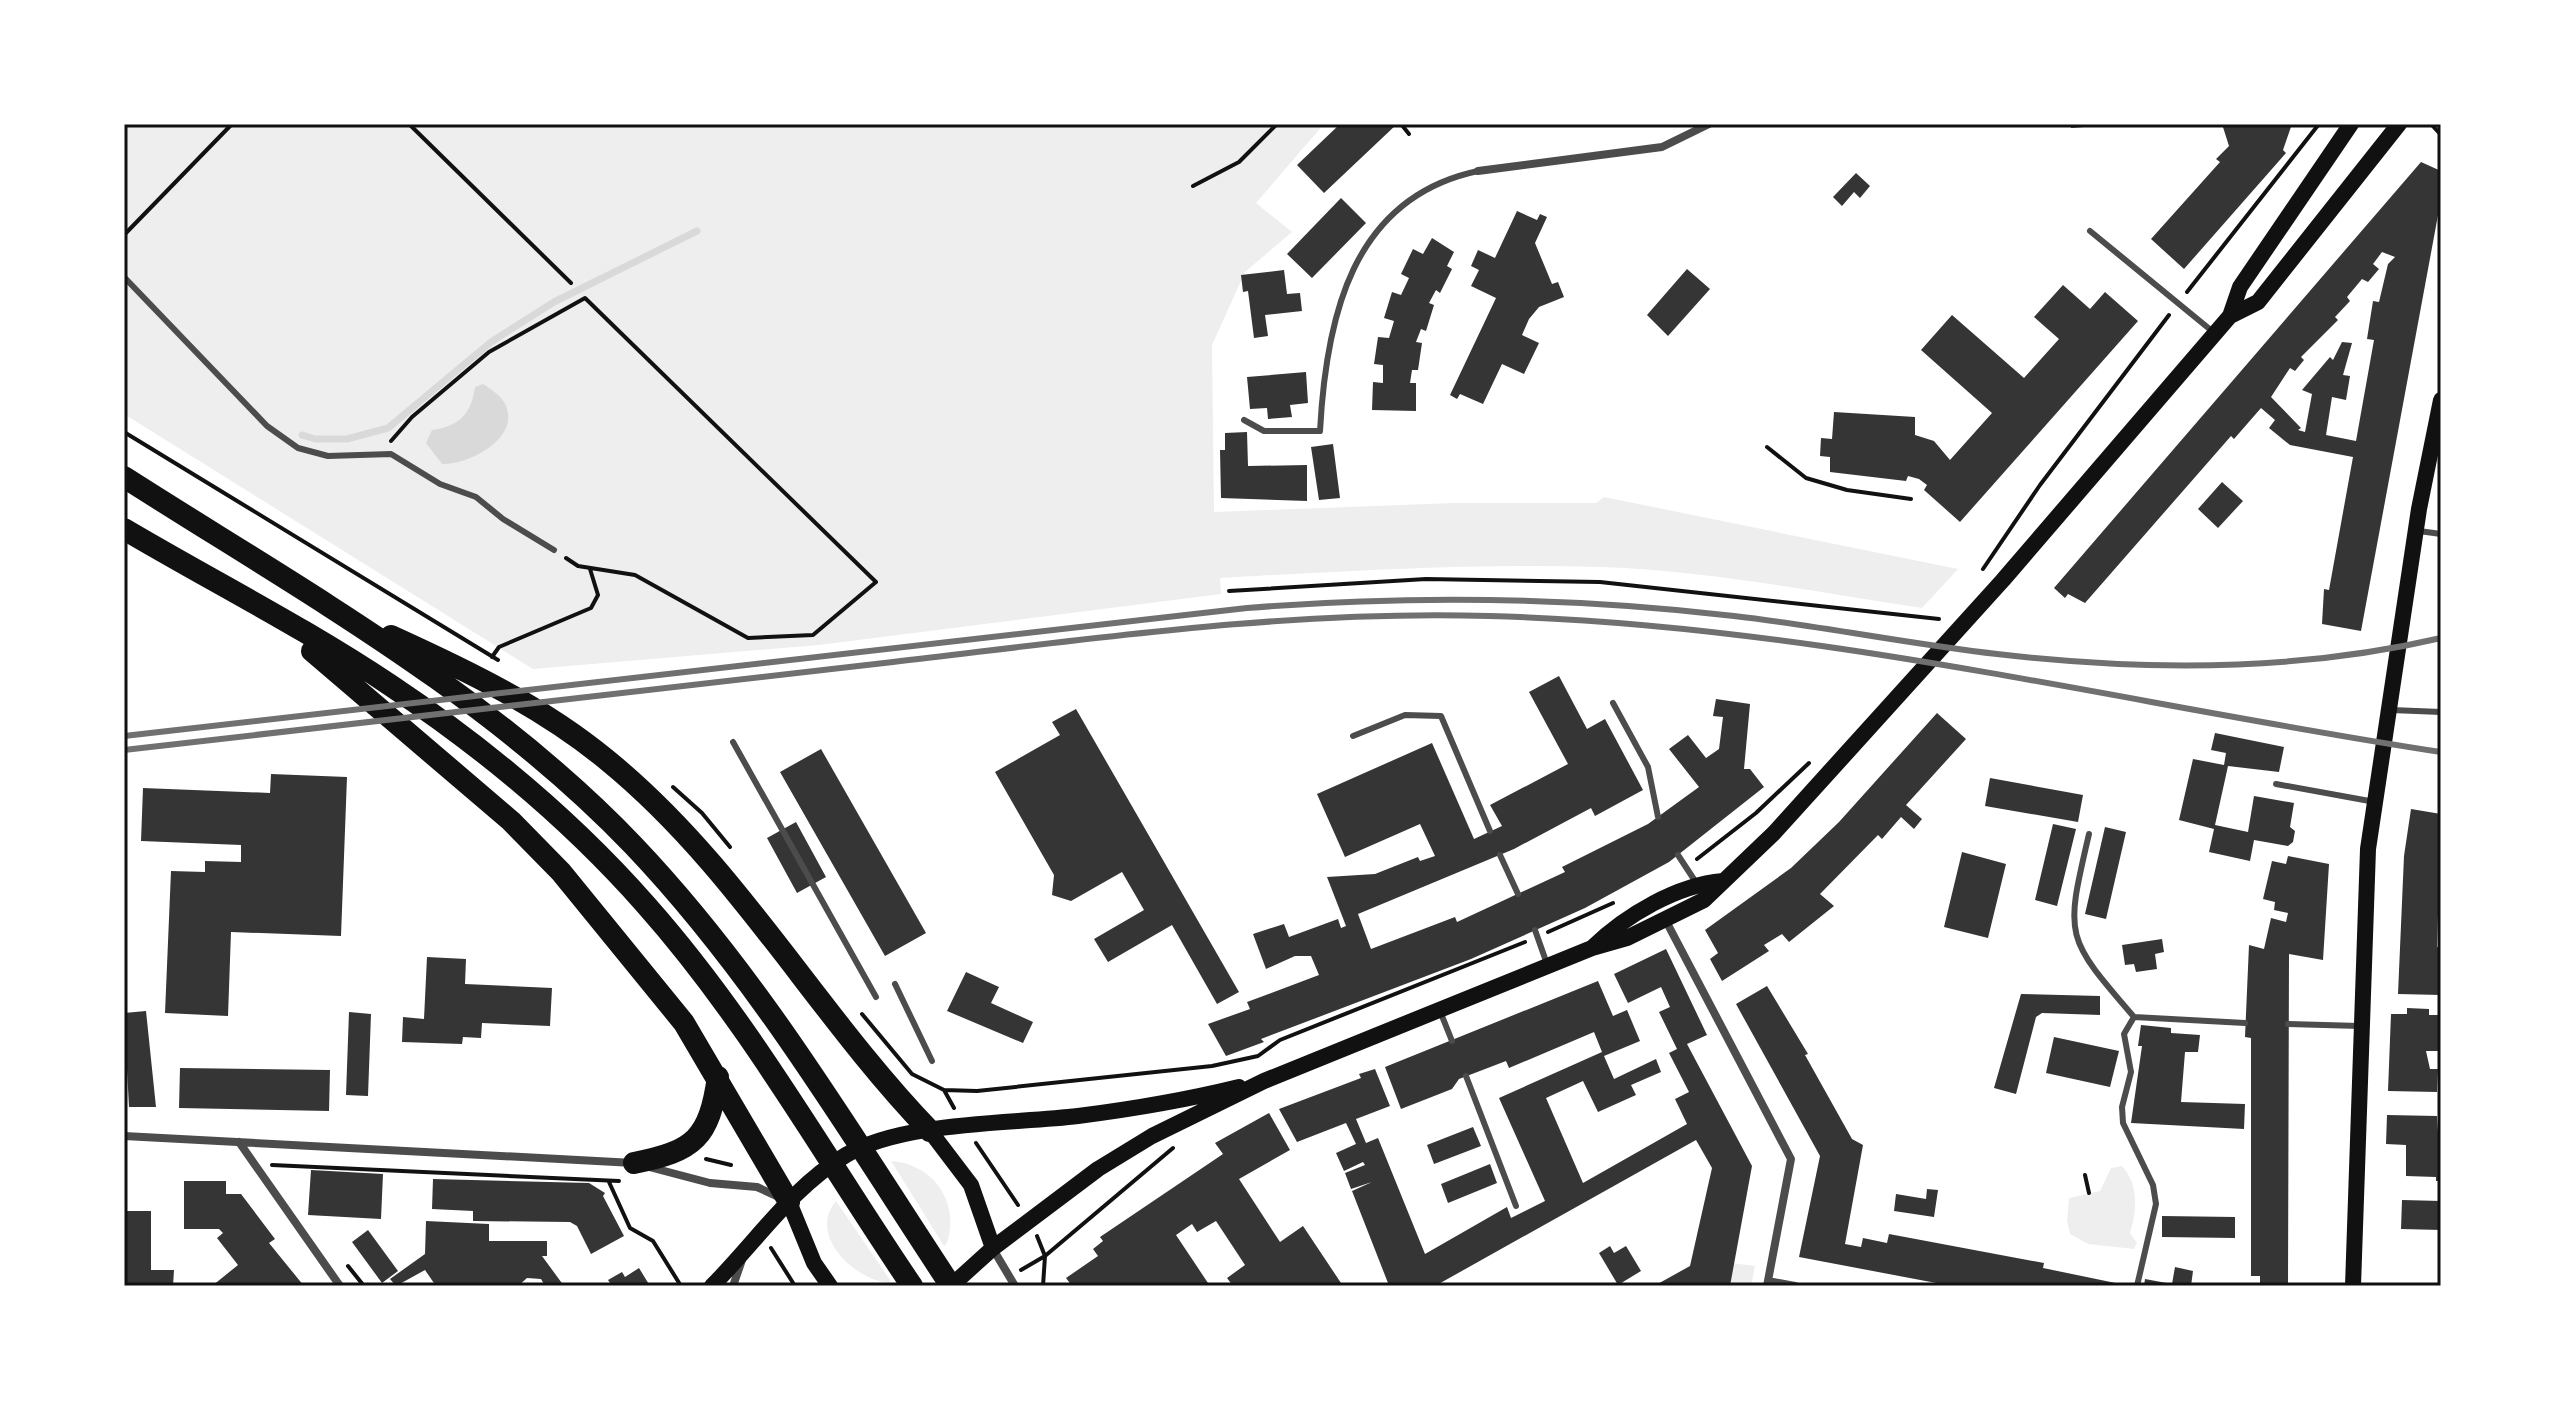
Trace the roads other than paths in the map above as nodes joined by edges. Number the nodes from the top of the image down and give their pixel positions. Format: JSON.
{"nodes":[{"id":1,"x":1709,"y":124,"type":"edge"},
{"id":2,"x":2351,"y":124,"type":"edge"},
{"id":3,"x":2399,"y":124,"type":"edge"},
{"id":4,"x":1478,"y":171,"type":"joint"},
{"id":5,"x":2090,"y":231,"type":"dead end"},
{"id":6,"x":124,"y":277,"type":"edge"},
{"id":7,"x":2230,"y":316,"type":"junction"},
{"id":8,"x":2215,"y":334,"type":"junction"},
{"id":9,"x":2441,"y":400,"type":"edge"},
{"id":10,"x":1244,"y":420,"type":"dead end"},
{"id":11,"x":124,"y":477,"type":"edge"},
{"id":12,"x":124,"y":529,"type":"edge"},
{"id":13,"x":2416,"y":531,"type":"junction"},
{"id":14,"x":2441,"y":534,"type":"edge"},
{"id":15,"x":554,"y":550,"type":"road end"},
{"id":16,"x":321,"y":603,"type":"junction"},
{"id":17,"x":268,"y":614,"type":"junction"},
{"id":18,"x":1613,"y":703,"type":"dead end"},
{"id":19,"x":2391,"y":710,"type":"junction"},
{"id":20,"x":2441,"y":712,"type":"edge"},
{"id":21,"x":1353,"y":736,"type":"dead end"},
{"id":22,"x":733,"y":742,"type":"dead end"},
{"id":23,"x":2276,"y":784,"type":"dead end"},
{"id":24,"x":2375,"y":802,"type":"junction"},
{"id":25,"x":1658,"y":817,"type":"dead end"},
{"id":26,"x":1490,"y":831,"type":"dead end"},
{"id":27,"x":2089,"y":834,"type":"dead end"},
{"id":28,"x":1500,"y":855,"type":"dead end"},
{"id":29,"x":1678,"y":855,"type":"dead end"},
{"id":30,"x":1723,"y":881,"type":"junction"},
{"id":31,"x":1697,"y":884,"type":"junction"},
{"id":32,"x":1518,"y":894,"type":"dead end"},
{"id":33,"x":1666,"y":921,"type":"junction"},
{"id":34,"x":1536,"y":934,"type":"road end"},
{"id":35,"x":1592,"y":948,"type":"junction"},
{"id":36,"x":1549,"y":967,"type":"junction"},
{"id":37,"x":895,"y":984,"type":"dead end"},
{"id":38,"x":876,"y":997,"type":"dead end"},
{"id":39,"x":1440,"y":1011,"type":"junction"},
{"id":40,"x":2134,"y":1017,"type":"junction"},
{"id":41,"x":2245,"y":1023,"type":"dead end"},
{"id":42,"x":2288,"y":1024,"type":"dead end"},
{"id":43,"x":2360,"y":1026,"type":"junction"},
{"id":44,"x":1452,"y":1041,"type":"dead end"},
{"id":45,"x":932,"y":1061,"type":"dead end"},
{"id":46,"x":1466,"y":1076,"type":"dead end"},
{"id":47,"x":718,"y":1077,"type":"junction"},
{"id":48,"x":1264,"y":1081,"type":"junction"},
{"id":49,"x":930,"y":1131,"type":"junction"},
{"id":50,"x":124,"y":1136,"type":"edge"},
{"id":51,"x":239,"y":1142,"type":"junction"},
{"id":52,"x":634,"y":1163,"type":"junction"},
{"id":53,"x":789,"y":1202,"type":"junction"},
{"id":54,"x":1516,"y":1206,"type":"dead end"},
{"id":55,"x":993,"y":1248,"type":"junction"},
{"id":56,"x":743,"y":1256,"type":"junction"},
{"id":57,"x":1767,"y":1284,"type":"edge"},
{"id":58,"x":340,"y":1286,"type":"edge"},
{"id":59,"x":712,"y":1286,"type":"edge"},
{"id":60,"x":733,"y":1286,"type":"edge"},
{"id":61,"x":830,"y":1286,"type":"edge"},
{"id":62,"x":912,"y":1286,"type":"edge"},
{"id":63,"x":951,"y":1286,"type":"edge"},
{"id":64,"x":1015,"y":1286,"type":"edge"},
{"id":65,"x":1795,"y":1286,"type":"edge"},
{"id":66,"x":2137,"y":1286,"type":"edge"},
{"id":67,"x":2353,"y":1286,"type":"edge"}],
"edges":[{"from":1,"to":4,"type":"street"},
{"from":2,"to":7,"type":"main road"},
{"from":3,"to":7,"type":"main road"},
{"from":4,"to":10,"type":"lane"},
{"from":5,"to":8,"type":"lane"},
{"from":6,"to":15,"type":"lane"},
{"from":7,"to":8,"type":"main road"},
{"from":8,"to":30,"type":"main road"},
{"from":9,"to":13,"type":"main road"},
{"from":11,"to":16,"type":"highway"},
{"from":12,"to":17,"type":"highway"},
{"from":13,"to":14,"type":"lane"},
{"from":13,"to":19,"type":"main road"},
{"from":16,"to":49,"type":"highway"},
{"from":16,"to":63,"type":"highway"},
{"from":17,"to":47,"type":"highway"},
{"from":17,"to":62,"type":"highway"},
{"from":18,"to":25,"type":"lane"},
{"from":19,"to":20,"type":"lane"},
{"from":19,"to":24,"type":"main road"},
{"from":21,"to":26,"type":"lane"},
{"from":22,"to":38,"type":"lane"},
{"from":23,"to":24,"type":"lane"},
{"from":24,"to":43,"type":"main road"},
{"from":27,"to":40,"type":"lane"},
{"from":28,"to":32,"type":"lane"},
{"from":29,"to":31,"type":"lane"},
{"from":30,"to":31,"type":"main road"},
{"from":30,"to":33,"type":"main road"},
{"from":31,"to":35,"type":"main road"},
{"from":33,"to":35,"type":"main road"},
{"from":33,"to":57,"type":"street"},
{"from":34,"to":36,"type":"lane"},
{"from":35,"to":36,"type":"main road"},
{"from":36,"to":39,"type":"main road"},
{"from":37,"to":45,"type":"lane"},
{"from":39,"to":44,"type":"lane"},
{"from":39,"to":48,"type":"main road"},
{"from":40,"to":41,"type":"lane"},
{"from":40,"to":66,"type":"lane"},
{"from":42,"to":43,"type":"lane"},
{"from":43,"to":67,"type":"main road"},
{"from":46,"to":54,"type":"lane"},
{"from":47,"to":52,"type":"highway"},
{"from":47,"to":53,"type":"highway"},
{"from":48,"to":49,"type":"main road"},
{"from":48,"to":55,"type":"main road"},
{"from":49,"to":53,"type":"main road"},
{"from":49,"to":55,"type":"main road"},
{"from":50,"to":51,"type":"street"},
{"from":51,"to":52,"type":"street"},
{"from":51,"to":58,"type":"street"},
{"from":52,"to":53,"type":"street"},
{"from":53,"to":56,"type":"main road"},
{"from":53,"to":61,"type":"main road"},
{"from":55,"to":63,"type":"main road"},
{"from":55,"to":64,"type":"street"},
{"from":56,"to":59,"type":"main road"},
{"from":56,"to":60,"type":"street"},
{"from":57,"to":65,"type":"street"}]}
